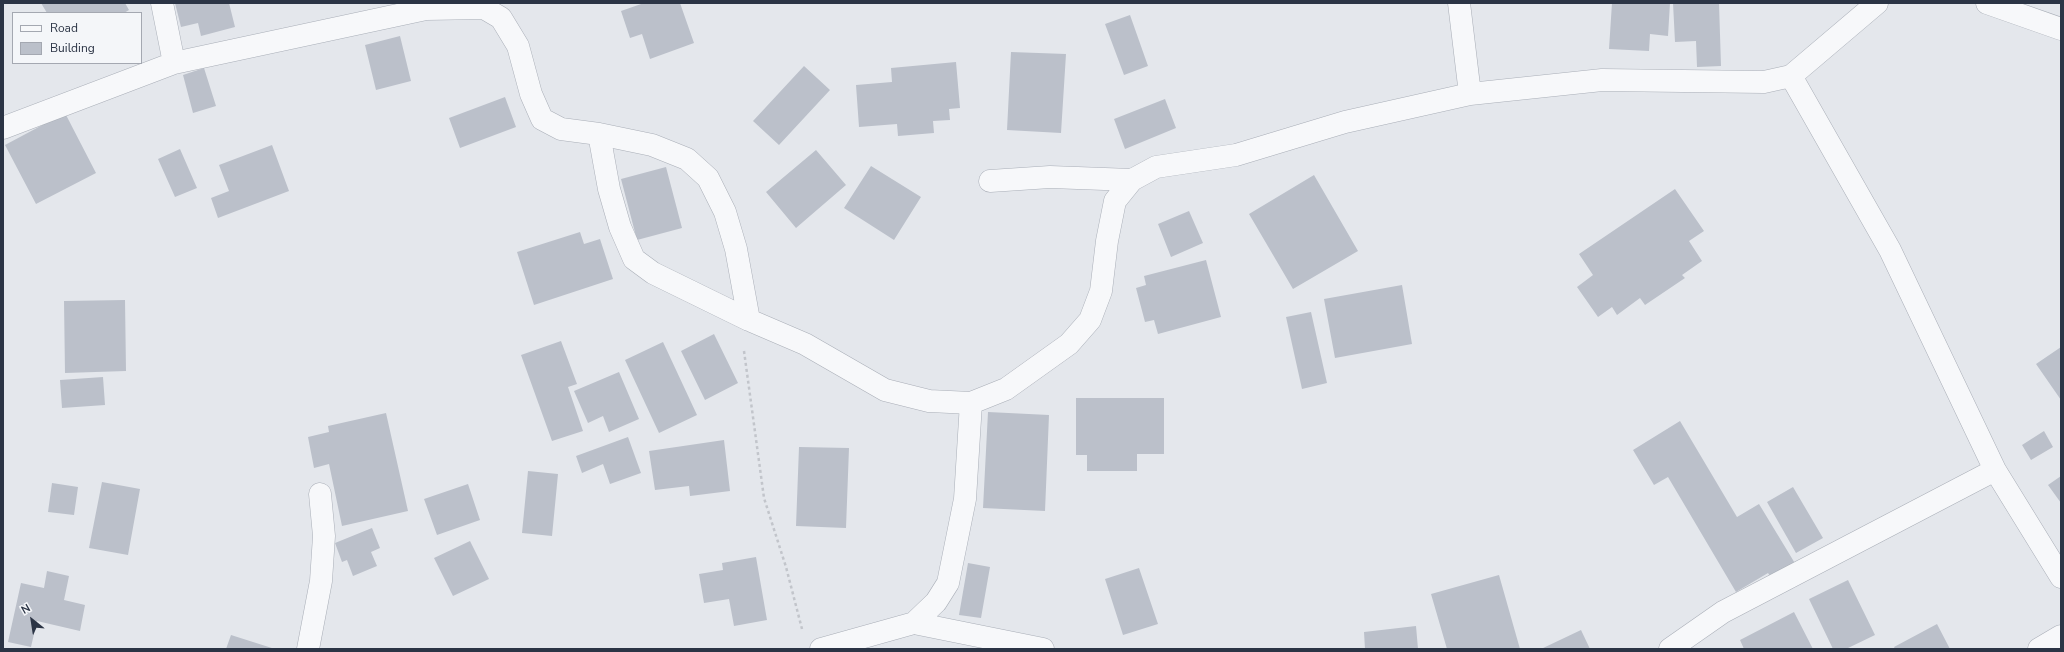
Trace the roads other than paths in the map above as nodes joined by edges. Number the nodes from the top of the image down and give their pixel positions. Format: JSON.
{"nodes":[{"id":1,"x":162,"y":3,"type":"edge"},
{"id":2,"x":1459,"y":3,"type":"edge"},
{"id":3,"x":1987,"y":3,"type":"edge"},
{"id":4,"x":1875,"y":4,"type":"edge"},
{"id":5,"x":425,"y":6,"type":"edge"},
{"id":6,"x":2061,"y":29,"type":"edge"},
{"id":7,"x":174,"y":63,"type":"junction"},
{"id":8,"x":1791,"y":76,"type":"junction"},
{"id":9,"x":1470,"y":94,"type":"junction"},
{"id":10,"x":3,"y":128,"type":"edge"},
{"id":11,"x":599,"y":134,"type":"junction"},
{"id":12,"x":1132,"y":180,"type":"junction"},
{"id":13,"x":990,"y":182,"type":"dead end"},
{"id":14,"x":744,"y":317,"type":"junction"},
{"id":15,"x":971,"y":403,"type":"junction"},
{"id":16,"x":1995,"y":470,"type":"junction"},
{"id":17,"x":320,"y":494,"type":"dead end"},
{"id":18,"x":2061,"y":577,"type":"edge"},
{"id":19,"x":914,"y":624,"type":"junction"},
{"id":20,"x":2061,"y":636,"type":"edge"},
{"id":21,"x":308,"y":649,"type":"edge"},
{"id":22,"x":821,"y":649,"type":"edge"},
{"id":23,"x":1043,"y":649,"type":"edge"},
{"id":24,"x":1670,"y":649,"type":"edge"},
{"id":25,"x":2039,"y":649,"type":"edge"}],
"edges":[{"from":1,"to":7,"type":"street"},
{"from":2,"to":9,"type":"street"},
{"from":3,"to":6,"type":"street"},
{"from":4,"to":8,"type":"street"},
{"from":5,"to":7,"type":"street"},
{"from":5,"to":11,"type":"street"},
{"from":7,"to":10,"type":"street"},
{"from":8,"to":9,"type":"street"},
{"from":8,"to":16,"type":"street"},
{"from":9,"to":12,"type":"street"},
{"from":11,"to":14,"type":"street"},
{"from":11,"to":14,"type":"street"},
{"from":12,"to":13,"type":"street"},
{"from":12,"to":15,"type":"street"},
{"from":14,"to":15,"type":"street"},
{"from":15,"to":19,"type":"street"},
{"from":16,"to":18,"type":"street"},
{"from":16,"to":24,"type":"street"},
{"from":17,"to":21,"type":"street"},
{"from":19,"to":22,"type":"street"},
{"from":19,"to":23,"type":"street"},
{"from":20,"to":25,"type":"street"}]}
